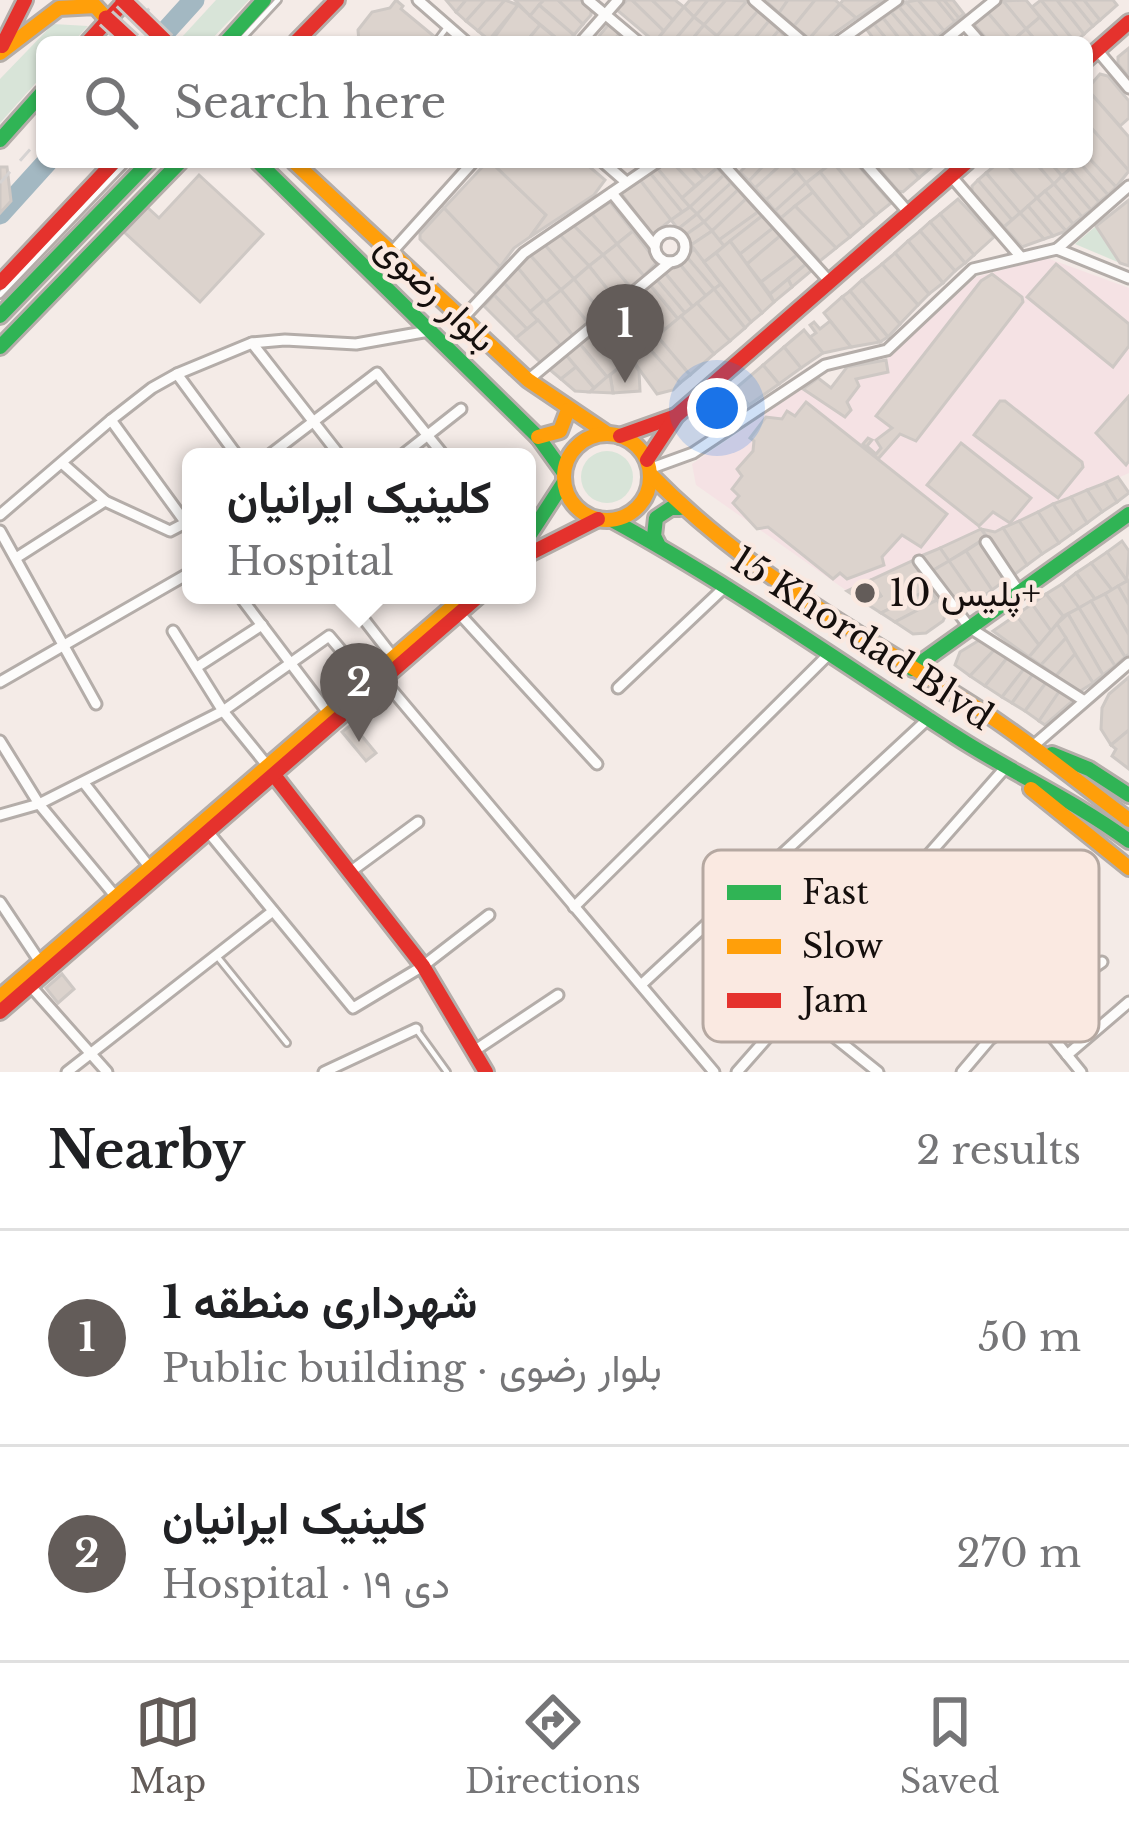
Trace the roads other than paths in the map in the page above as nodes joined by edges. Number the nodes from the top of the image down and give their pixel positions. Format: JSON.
{"nodes":[{"id":1,"x":25,"y":0,"type":"edge"},
{"id":2,"x":124,"y":0,"type":"edge"},
{"id":3,"x":264,"y":0,"type":"edge"},
{"id":4,"x":278,"y":0,"type":"edge"},
{"id":5,"x":337,"y":0,"type":"edge"},
{"id":6,"x":418,"y":0,"type":"edge"},
{"id":7,"x":588,"y":0,"type":"edge"},
{"id":8,"x":618,"y":0,"type":"edge"},
{"id":9,"x":754,"y":0,"type":"edge"},
{"id":10,"x":897,"y":0,"type":"edge"},
{"id":11,"x":995,"y":0,"type":"edge"},
{"id":12,"x":97,"y":8,"type":"edge"},
{"id":13,"x":605,"y":15,"type":"junction"},
{"id":14,"x":1129,"y":22,"type":"edge"},
{"id":15,"x":965,"y":25,"type":"junction"},
{"id":16,"x":448,"y":26,"type":"junction"},
{"id":17,"x":93,"y":36,"type":"edge"},
{"id":18,"x":126,"y":36,"type":"edge"},
{"id":19,"x":160,"y":36,"type":"edge"},
{"id":20,"x":231,"y":36,"type":"edge"},
{"id":21,"x":245,"y":36,"type":"edge"},
{"id":22,"x":302,"y":36,"type":"edge"},
{"id":23,"x":440,"y":36,"type":"edge"},
{"id":24,"x":459,"y":36,"type":"edge"},
{"id":25,"x":586,"y":36,"type":"edge"},
{"id":26,"x":631,"y":36,"type":"edge"},
{"id":27,"x":796,"y":36,"type":"edge"},
{"id":28,"x":846,"y":36,"type":"edge"},
{"id":29,"x":951,"y":36,"type":"edge"},
{"id":30,"x":975,"y":36,"type":"edge"},
{"id":31,"x":0,"y":50,"type":"edge"},
{"id":32,"x":1093,"y":53,"type":"edge"},
{"id":33,"x":1093,"y":55,"type":"edge"},
{"id":34,"x":1129,"y":88,"type":"edge"},
{"id":35,"x":36,"y":100,"type":"edge"},
{"id":36,"x":0,"y":140,"type":"edge"},
{"id":37,"x":108,"y":168,"type":"edge"},
{"id":38,"x":121,"y":168,"type":"edge"},
{"id":39,"x":143,"y":168,"type":"edge"},
{"id":40,"x":175,"y":168,"type":"edge"},
{"id":41,"x":264,"y":168,"type":"edge"},
{"id":42,"x":299,"y":168,"type":"edge"},
{"id":43,"x":468,"y":168,"type":"edge"},
{"id":44,"x":610,"y":168,"type":"edge"},
{"id":45,"x":648,"y":168,"type":"edge"},
{"id":46,"x":727,"y":168,"type":"edge"},
{"id":47,"x":869,"y":168,"type":"edge"},
{"id":48,"x":961,"y":168,"type":"edge"},
{"id":49,"x":951,"y":176,"type":"junction"},
{"id":50,"x":626,"y":182,"type":"junction"},
{"id":51,"x":1129,"y":186,"type":"edge"},
{"id":52,"x":612,"y":194,"type":"junction"},
{"id":53,"x":909,"y":213,"type":"junction"},
{"id":54,"x":655,"y":245,"type":"junction"},
{"id":55,"x":1057,"y":249,"type":"junction"},
{"id":56,"x":391,"y":253,"type":"junction"},
{"id":57,"x":1020,"y":256,"type":"junction"},
{"id":58,"x":670,"y":262,"type":"junction"},
{"id":59,"x":1129,"y":278,"type":"edge"},
{"id":60,"x":830,"y":282,"type":"junction"},
{"id":61,"x":0,"y":283,"type":"edge"},
{"id":62,"x":0,"y":295,"type":"edge"},
{"id":63,"x":0,"y":316,"type":"edge"},
{"id":64,"x":461,"y":320,"type":"junction"},
{"id":65,"x":433,"y":330,"type":"junction"},
{"id":66,"x":252,"y":344,"type":"junction"},
{"id":67,"x":0,"y":347,"type":"edge"},
{"id":68,"x":177,"y":374,"type":"junction"},
{"id":69,"x":528,"y":380,"type":"junction"},
{"id":70,"x":461,"y":409,"type":"dead end"},
{"id":71,"x":568,"y":410,"type":"junction"},
{"id":72,"x":676,"y":416,"type":"junction"},
{"id":73,"x":111,"y":420,"type":"junction"},
{"id":74,"x":311,"y":422,"type":"junction"},
{"id":75,"x":614,"y":435,"type":"junction"},
{"id":76,"x":428,"y":436,"type":"junction"},
{"id":77,"x":538,"y":436,"type":"junction"},
{"id":78,"x":231,"y":448,"type":"edge"},
{"id":79,"x":278,"y":448,"type":"edge"},
{"id":80,"x":333,"y":448,"type":"edge"},
{"id":81,"x":412,"y":448,"type":"edge"},
{"id":82,"x":438,"y":448,"type":"edge"},
{"id":83,"x":63,"y":464,"type":"junction"},
{"id":84,"x":648,"y":468,"type":"junction"},
{"id":85,"x":564,"y":477,"type":"junction"},
{"id":86,"x":105,"y":501,"type":"junction"},
{"id":87,"x":680,"y":508,"type":"junction"},
{"id":88,"x":182,"y":514,"type":"edge"},
{"id":89,"x":1129,"y":514,"type":"edge"},
{"id":90,"x":0,"y":515,"type":"edge"},
{"id":91,"x":605,"y":520,"type":"junction"},
{"id":92,"x":536,"y":524,"type":"edge"},
{"id":93,"x":182,"y":528,"type":"edge"},
{"id":94,"x":0,"y":530,"type":"edge"},
{"id":95,"x":986,"y":542,"type":"dead end"},
{"id":96,"x":658,"y":544,"type":"junction"},
{"id":97,"x":536,"y":551,"type":"edge"},
{"id":98,"x":16,"y":557,"type":"junction"},
{"id":99,"x":919,"y":561,"type":"dead end"},
{"id":100,"x":182,"y":577,"type":"edge"},
{"id":101,"x":728,"y":585,"type":"junction"},
{"id":102,"x":1020,"y":592,"type":"junction"},
{"id":103,"x":246,"y":604,"type":"edge"},
{"id":104,"x":352,"y":604,"type":"edge"},
{"id":105,"x":458,"y":604,"type":"edge"},
{"id":106,"x":460,"y":604,"type":"edge"},
{"id":107,"x":262,"y":626,"type":"junction"},
{"id":108,"x":970,"y":628,"type":"junction"},
{"id":109,"x":173,"y":632,"type":"dead end"},
{"id":110,"x":64,"y":645,"type":"junction"},
{"id":111,"x":830,"y":652,"type":"junction"},
{"id":112,"x":352,"y":662,"type":"dead end"},
{"id":113,"x":397,"y":662,"type":"junction"},
{"id":114,"x":1129,"y":663,"type":"edge"},
{"id":115,"x":292,"y":665,"type":"junction"},
{"id":116,"x":197,"y":668,"type":"junction"},
{"id":117,"x":912,"y":669,"type":"junction"},
{"id":118,"x":380,"y":676,"type":"junction"},
{"id":119,"x":0,"y":682,"type":"edge"},
{"id":120,"x":618,"y":688,"type":"dead end"},
{"id":121,"x":1083,"y":700,"type":"junction"},
{"id":122,"x":96,"y":704,"type":"dead end"},
{"id":123,"x":223,"y":711,"type":"junction"},
{"id":124,"x":930,"y":717,"type":"junction"},
{"id":125,"x":332,"y":718,"type":"junction"},
{"id":126,"x":0,"y":741,"type":"edge"},
{"id":127,"x":1033,"y":746,"type":"junction"},
{"id":128,"x":597,"y":764,"type":"dead end"},
{"id":129,"x":1005,"y":768,"type":"junction"},
{"id":130,"x":271,"y":771,"type":"junction"},
{"id":131,"x":84,"y":782,"type":"junction"},
{"id":132,"x":1129,"y":795,"type":"edge"},
{"id":133,"x":1084,"y":798,"type":"junction"},
{"id":134,"x":39,"y":804,"type":"junction"},
{"id":135,"x":0,"y":815,"type":"edge"},
{"id":136,"x":1129,"y":820,"type":"edge"},
{"id":137,"x":418,"y":822,"type":"dead end"},
{"id":138,"x":204,"y":828,"type":"junction"},
{"id":139,"x":1129,"y":841,"type":"edge"},
{"id":140,"x":787,"y":850,"type":"edge"},
{"id":141,"x":933,"y":850,"type":"edge"},
{"id":142,"x":1129,"y":868,"type":"edge"},
{"id":143,"x":153,"y":872,"type":"junction"},
{"id":144,"x":350,"y":872,"type":"junction"},
{"id":145,"x":0,"y":902,"type":"edge"},
{"id":146,"x":120,"y":902,"type":"junction"},
{"id":147,"x":574,"y":907,"type":"junction"},
{"id":148,"x":273,"y":911,"type":"junction"},
{"id":149,"x":489,"y":915,"type":"dead end"},
{"id":150,"x":703,"y":928,"type":"edge"},
{"id":151,"x":217,"y":956,"type":"junction"},
{"id":152,"x":1102,"y":962,"type":"dead end"},
{"id":153,"x":1099,"y":964,"type":"edge"},
{"id":154,"x":422,"y":967,"type":"junction"},
{"id":155,"x":44,"y":968,"type":"junction"},
{"id":156,"x":27,"y":982,"type":"junction"},
{"id":157,"x":640,"y":986,"type":"junction"},
{"id":158,"x":558,"y":995,"type":"dead end"},
{"id":159,"x":0,"y":997,"type":"edge"},
{"id":160,"x":1129,"y":1002,"type":"edge"},
{"id":161,"x":0,"y":1012,"type":"edge"},
{"id":162,"x":1099,"y":1028,"type":"edge"},
{"id":163,"x":416,"y":1029,"type":"joint"},
{"id":164,"x":765,"y":1042,"type":"edge"},
{"id":165,"x":841,"y":1042,"type":"edge"},
{"id":166,"x":987,"y":1042,"type":"edge"},
{"id":167,"x":1056,"y":1042,"type":"edge"},
{"id":168,"x":1082,"y":1042,"type":"edge"},
{"id":169,"x":286,"y":1043,"type":"dead end"},
{"id":170,"x":474,"y":1051,"type":"junction"},
{"id":171,"x":90,"y":1053,"type":"junction"},
{"id":172,"x":1067,"y":1055,"type":"junction"},
{"id":173,"x":67,"y":1072,"type":"edge"},
{"id":174,"x":107,"y":1072,"type":"edge"},
{"id":175,"x":324,"y":1072,"type":"edge"},
{"id":176,"x":447,"y":1072,"type":"edge"},
{"id":177,"x":486,"y":1072,"type":"edge"},
{"id":178,"x":714,"y":1072,"type":"edge"},
{"id":179,"x":737,"y":1072,"type":"edge"},
{"id":180,"x":878,"y":1072,"type":"edge"},
{"id":181,"x":962,"y":1072,"type":"edge"},
{"id":182,"x":1081,"y":1072,"type":"edge"}],
"edges":[{"from":1,"to":31,"type":"main road"},
{"from":2,"to":17,"type":"main road"},
{"from":2,"to":19,"type":"main road","bridge":true},
{"from":3,"to":20,"type":"main road"},
{"from":4,"to":21,"type":"lane"},
{"from":5,"to":22,"type":"main road"},
{"from":6,"to":16,"type":"street"},
{"from":7,"to":13,"type":"street"},
{"from":8,"to":13,"type":"street"},
{"from":9,"to":27,"type":"street"},
{"from":10,"to":28,"type":"street"},
{"from":11,"to":15,"type":"street"},
{"from":12,"to":18,"type":"main road","bridge":true},
{"from":12,"to":31,"type":"main road"},
{"from":13,"to":25,"type":"street"},
{"from":13,"to":26,"type":"street"},
{"from":14,"to":32,"type":"main road"},
{"from":15,"to":29,"type":"street"},
{"from":15,"to":30,"type":"street"},
{"from":16,"to":23,"type":"lane"},
{"from":16,"to":24,"type":"street"},
{"from":33,"to":34,"type":"street"},
{"from":35,"to":36,"type":"main road"},
{"from":37,"to":61,"type":"main road"},
{"from":38,"to":62,"type":"lane"},
{"from":39,"to":63,"type":"main road"},
{"from":40,"to":67,"type":"main road"},
{"from":41,"to":65,"type":"main road","name":"بلوار رضوی"},
{"from":42,"to":56,"type":"main road","name":"بلوار رضوی"},
{"from":43,"to":56,"type":"street"},
{"from":44,"to":50,"type":"street"},
{"from":45,"to":50,"type":"street"},
{"from":46,"to":60,"type":"street"},
{"from":47,"to":53,"type":"street"},
{"from":48,"to":49,"type":"main road"},
{"from":49,"to":53,"type":"main road"},
{"from":49,"to":57,"type":"street"},
{"from":50,"to":52,"type":"street"},
{"from":51,"to":55,"type":"street"},
{"from":52,"to":54,"type":"street"},
{"from":52,"to":64,"type":"street"},
{"from":53,"to":60,"type":"main road"},
{"from":54,"to":58,"type":"street"},
{"from":54,"to":58,"type":"street"},
{"from":55,"to":57,"type":"street"},
{"from":55,"to":59,"type":"street"},
{"from":56,"to":64,"type":"main road","name":"بلوار رضوی"},
{"from":57,"to":84,"type":"street"},
{"from":58,"to":69,"type":"street"},
{"from":60,"to":72,"type":"main road"},
{"from":64,"to":69,"type":"main road","name":"بلوار رضوی"},
{"from":65,"to":66,"type":"street"},
{"from":65,"to":77,"type":"main road","name":"بلوار رضوی"},
{"from":66,"to":68,"type":"street"},
{"from":66,"to":74,"type":"street"},
{"from":68,"to":73,"type":"street"},
{"from":68,"to":78,"type":"street"},
{"from":69,"to":71,"type":"main road","name":"بلوار رضوی"},
{"from":70,"to":76,"type":"street"},
{"from":71,"to":75,"type":"main road","name":"بلوار رضوی"},
{"from":71,"to":77,"type":"main road"},
{"from":72,"to":75,"type":"main road"},
{"from":72,"to":84,"type":"main road"},
{"from":73,"to":83,"type":"street"},
{"from":73,"to":88,"type":"street"},
{"from":74,"to":76,"type":"street"},
{"from":74,"to":79,"type":"street"},
{"from":74,"to":80,"type":"street"},
{"from":75,"to":84,"type":"main road"},
{"from":75,"to":85,"type":"main road"},
{"from":76,"to":81,"type":"street"},
{"from":76,"to":82,"type":"street"},
{"from":77,"to":85,"type":"main road","name":"بلوار رضوی"},
{"from":83,"to":86,"type":"street"},
{"from":83,"to":90,"type":"street"},
{"from":84,"to":87,"type":"main road","name":"15 Khordad Blvd"},
{"from":84,"to":91,"type":"main road"},
{"from":85,"to":91,"type":"main road"},
{"from":85,"to":92,"type":"main road"},
{"from":86,"to":93,"type":"street"},
{"from":86,"to":98,"type":"street"},
{"from":87,"to":96,"type":"main road"},
{"from":87,"to":117,"type":"main road","name":"15 Khordad Blvd"},
{"from":89,"to":102,"type":"main road"},
{"from":91,"to":96,"type":"main road","name":"15 Khordad Blvd"},
{"from":91,"to":97,"type":"main road"},
{"from":94,"to":98,"type":"street"},
{"from":95,"to":102,"type":"street"},
{"from":96,"to":101,"type":"main road","name":"15 Khordad Blvd"},
{"from":98,"to":110,"type":"street"},
{"from":99,"to":108,"type":"street"},
{"from":100,"to":110,"type":"street"},
{"from":101,"to":111,"type":"main road","name":"15 Khordad Blvd"},
{"from":101,"to":120,"type":"street"},
{"from":102,"to":108,"type":"main road"},
{"from":103,"to":107,"type":"street"},
{"from":104,"to":113,"type":"street"},
{"from":105,"to":113,"type":"main road"},
{"from":106,"to":128,"type":"street"},
{"from":107,"to":115,"type":"street"},
{"from":107,"to":116,"type":"street"},
{"from":108,"to":117,"type":"main road"},
{"from":108,"to":121,"type":"street"},
{"from":109,"to":116,"type":"street"},
{"from":110,"to":119,"type":"street"},
{"from":110,"to":122,"type":"street"},
{"from":111,"to":124,"type":"main road","name":"15 Khordad Blvd"},
{"from":111,"to":147,"type":"street"},
{"from":112,"to":115,"type":"street"},
{"from":113,"to":118,"type":"main road"},
{"from":114,"to":121,"type":"street"},
{"from":115,"to":123,"type":"street"},
{"from":115,"to":125,"type":"street"},
{"from":116,"to":123,"type":"street"},
{"from":117,"to":127,"type":"main road","name":"15 Khordad Blvd"},
{"from":118,"to":125,"type":"main road"},
{"from":118,"to":147,"type":"street"},
{"from":121,"to":127,"type":"street"},
{"from":123,"to":130,"type":"street"},
{"from":123,"to":131,"type":"street"},
{"from":124,"to":129,"type":"main road","name":"15 Khordad Blvd"},
{"from":124,"to":140,"type":"street"},
{"from":125,"to":130,"type":"main road"},
{"from":126,"to":134,"type":"street"},
{"from":127,"to":132,"type":"main road"},
{"from":127,"to":133,"type":"main road","name":"15 Khordad Blvd"},
{"from":129,"to":133,"type":"main road","name":"15 Khordad Blvd"},
{"from":129,"to":141,"type":"street"},
{"from":129,"to":142,"type":"main road"},
{"from":130,"to":138,"type":"main road"},
{"from":130,"to":144,"type":"main road"},
{"from":131,"to":134,"type":"street"},
{"from":131,"to":143,"type":"street"},
{"from":133,"to":136,"type":"main road"},
{"from":133,"to":139,"type":"main road"},
{"from":134,"to":135,"type":"street"},
{"from":134,"to":146,"type":"street"},
{"from":137,"to":144,"type":"street"},
{"from":138,"to":143,"type":"main road"},
{"from":138,"to":148,"type":"street"},
{"from":143,"to":146,"type":"main road"},
{"from":144,"to":154,"type":"main road"},
{"from":145,"to":155,"type":"street"},
{"from":146,"to":155,"type":"main road"},
{"from":147,"to":157,"type":"street"},
{"from":148,"to":151,"type":"street"},
{"from":148,"to":154,"type":"street"},
{"from":149,"to":154,"type":"street"},
{"from":150,"to":157,"type":"street"},
{"from":151,"to":169,"type":"lane"},
{"from":151,"to":171,"type":"street"},
{"from":152,"to":153,"type":"street"},
{"from":154,"to":170,"type":"main road"},
{"from":155,"to":156,"type":"main road"},
{"from":156,"to":159,"type":"main road"},
{"from":156,"to":161,"type":"main road"},
{"from":156,"to":171,"type":"street"},
{"from":157,"to":178,"type":"street"},
{"from":158,"to":170,"type":"street"},
{"from":160,"to":162,"type":"street"},
{"from":163,"to":175,"type":"street"},
{"from":163,"to":176,"type":"lane"},
{"from":164,"to":179,"type":"street"},
{"from":165,"to":180,"type":"street"},
{"from":166,"to":181,"type":"street"},
{"from":167,"to":172,"type":"street"},
{"from":168,"to":172,"type":"street"},
{"from":170,"to":177,"type":"main road"},
{"from":171,"to":173,"type":"street"},
{"from":171,"to":174,"type":"street"},
{"from":172,"to":182,"type":"street"}]}
